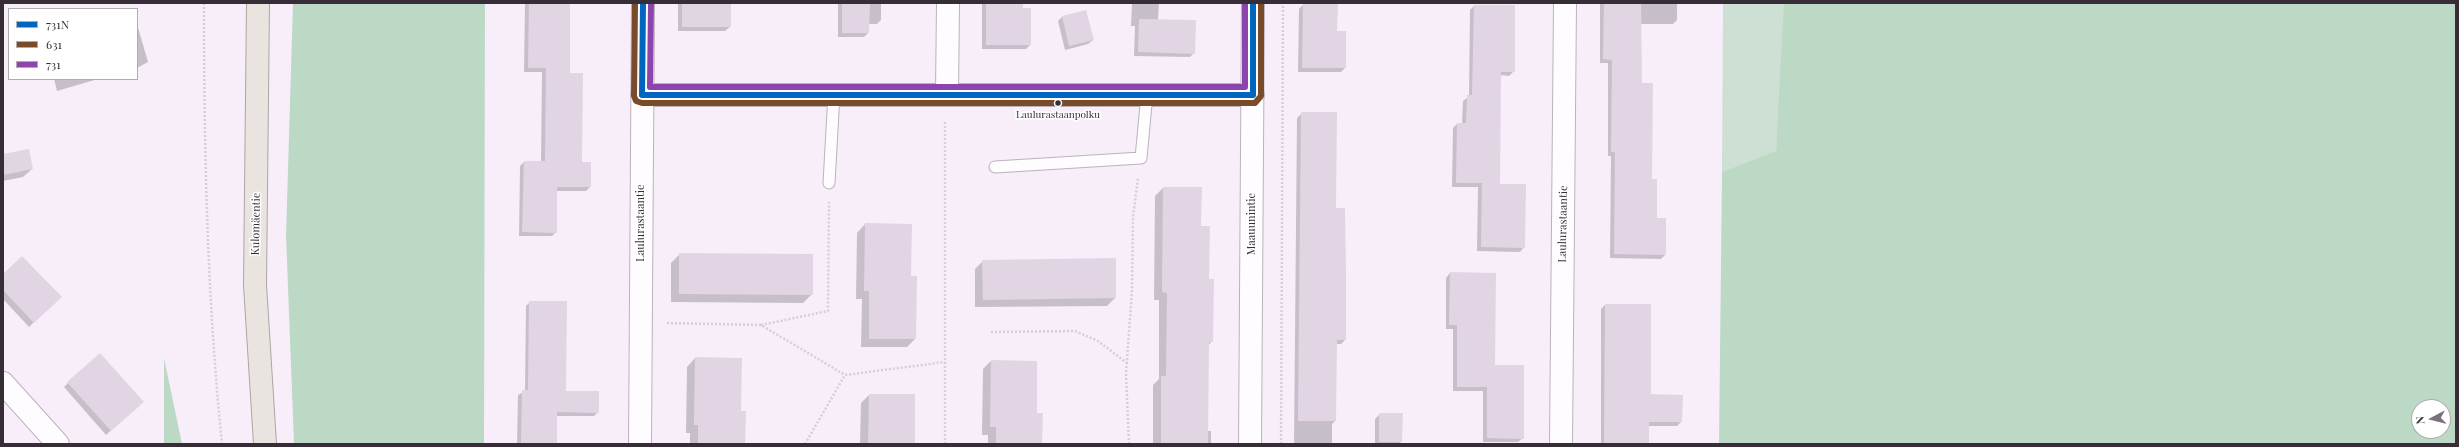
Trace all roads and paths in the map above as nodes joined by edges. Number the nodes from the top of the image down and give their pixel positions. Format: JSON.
{"nodes":[{"id":1,"x":204,"y":3,"type":"edge"},
{"id":2,"x":258,"y":3,"type":"edge"},
{"id":3,"x":643,"y":3,"type":"edge"},
{"id":4,"x":948,"y":3,"type":"edge"},
{"id":5,"x":1252,"y":3,"type":"edge"},
{"id":6,"x":1283,"y":3,"type":"edge"},
{"id":7,"x":1565,"y":3,"type":"edge"},
{"id":8,"x":834,"y":94,"type":"junction"},
{"id":9,"x":947,"y":94,"type":"junction"},
{"id":10,"x":1147,"y":94,"type":"junction"},
{"id":11,"x":642,"y":95,"type":"junction"},
{"id":12,"x":1253,"y":95,"type":"junction"},
{"id":13,"x":1141,"y":158,"type":"junction"},
{"id":14,"x":995,"y":167,"type":"dead end"},
{"id":15,"x":829,"y":183,"type":"joint"},
{"id":16,"x":661,"y":323,"type":"dead end"},
{"id":17,"x":761,"y":325,"type":"junction"},
{"id":18,"x":991,"y":332,"type":"dead end"},
{"id":19,"x":945,"y":362,"type":"junction"},
{"id":20,"x":1127,"y":364,"type":"junction"},
{"id":21,"x":845,"y":375,"type":"junction"},
{"id":22,"x":3,"y":383,"type":"edge"},
{"id":23,"x":58,"y":444,"type":"edge"},
{"id":24,"x":222,"y":444,"type":"edge"},
{"id":25,"x":265,"y":444,"type":"edge"},
{"id":26,"x":640,"y":444,"type":"edge"},
{"id":27,"x":805,"y":444,"type":"edge"},
{"id":28,"x":945,"y":444,"type":"edge"},
{"id":29,"x":1129,"y":444,"type":"edge"},
{"id":30,"x":1250,"y":444,"type":"edge"},
{"id":31,"x":1280,"y":444,"type":"edge"},
{"id":32,"x":1561,"y":444,"type":"edge"}],
"edges":[{"from":1,"to":24,"type":"path"},
{"from":2,"to":25,"type":"main road","name":"Kulomäentie"},
{"from":3,"to":11,"type":"street","name":"Laulurastaantie"},
{"from":4,"to":9,"type":"street"},
{"from":5,"to":12,"type":"street","name":"Maauunintie"},
{"from":6,"to":31,"type":"path"},
{"from":7,"to":32,"type":"street","name":"Laulurastaantie"},
{"from":8,"to":9,"type":"street"},
{"from":8,"to":11,"type":"street"},
{"from":8,"to":15,"type":"lane"},
{"from":9,"to":10,"type":"street"},
{"from":9,"to":19,"type":"path"},
{"from":10,"to":12,"type":"street"},
{"from":10,"to":13,"type":"lane"},
{"from":11,"to":26,"type":"street","name":"Laulurastaantie"},
{"from":12,"to":30,"type":"street","name":"Maauunintie"},
{"from":13,"to":14,"type":"lane"},
{"from":13,"to":20,"type":"path"},
{"from":15,"to":17,"type":"path"},
{"from":16,"to":17,"type":"path"},
{"from":17,"to":21,"type":"path"},
{"from":18,"to":20,"type":"path"},
{"from":19,"to":21,"type":"path"},
{"from":19,"to":28,"type":"path"},
{"from":20,"to":29,"type":"path"},
{"from":21,"to":27,"type":"path"},
{"from":22,"to":23,"type":"street"}]}
